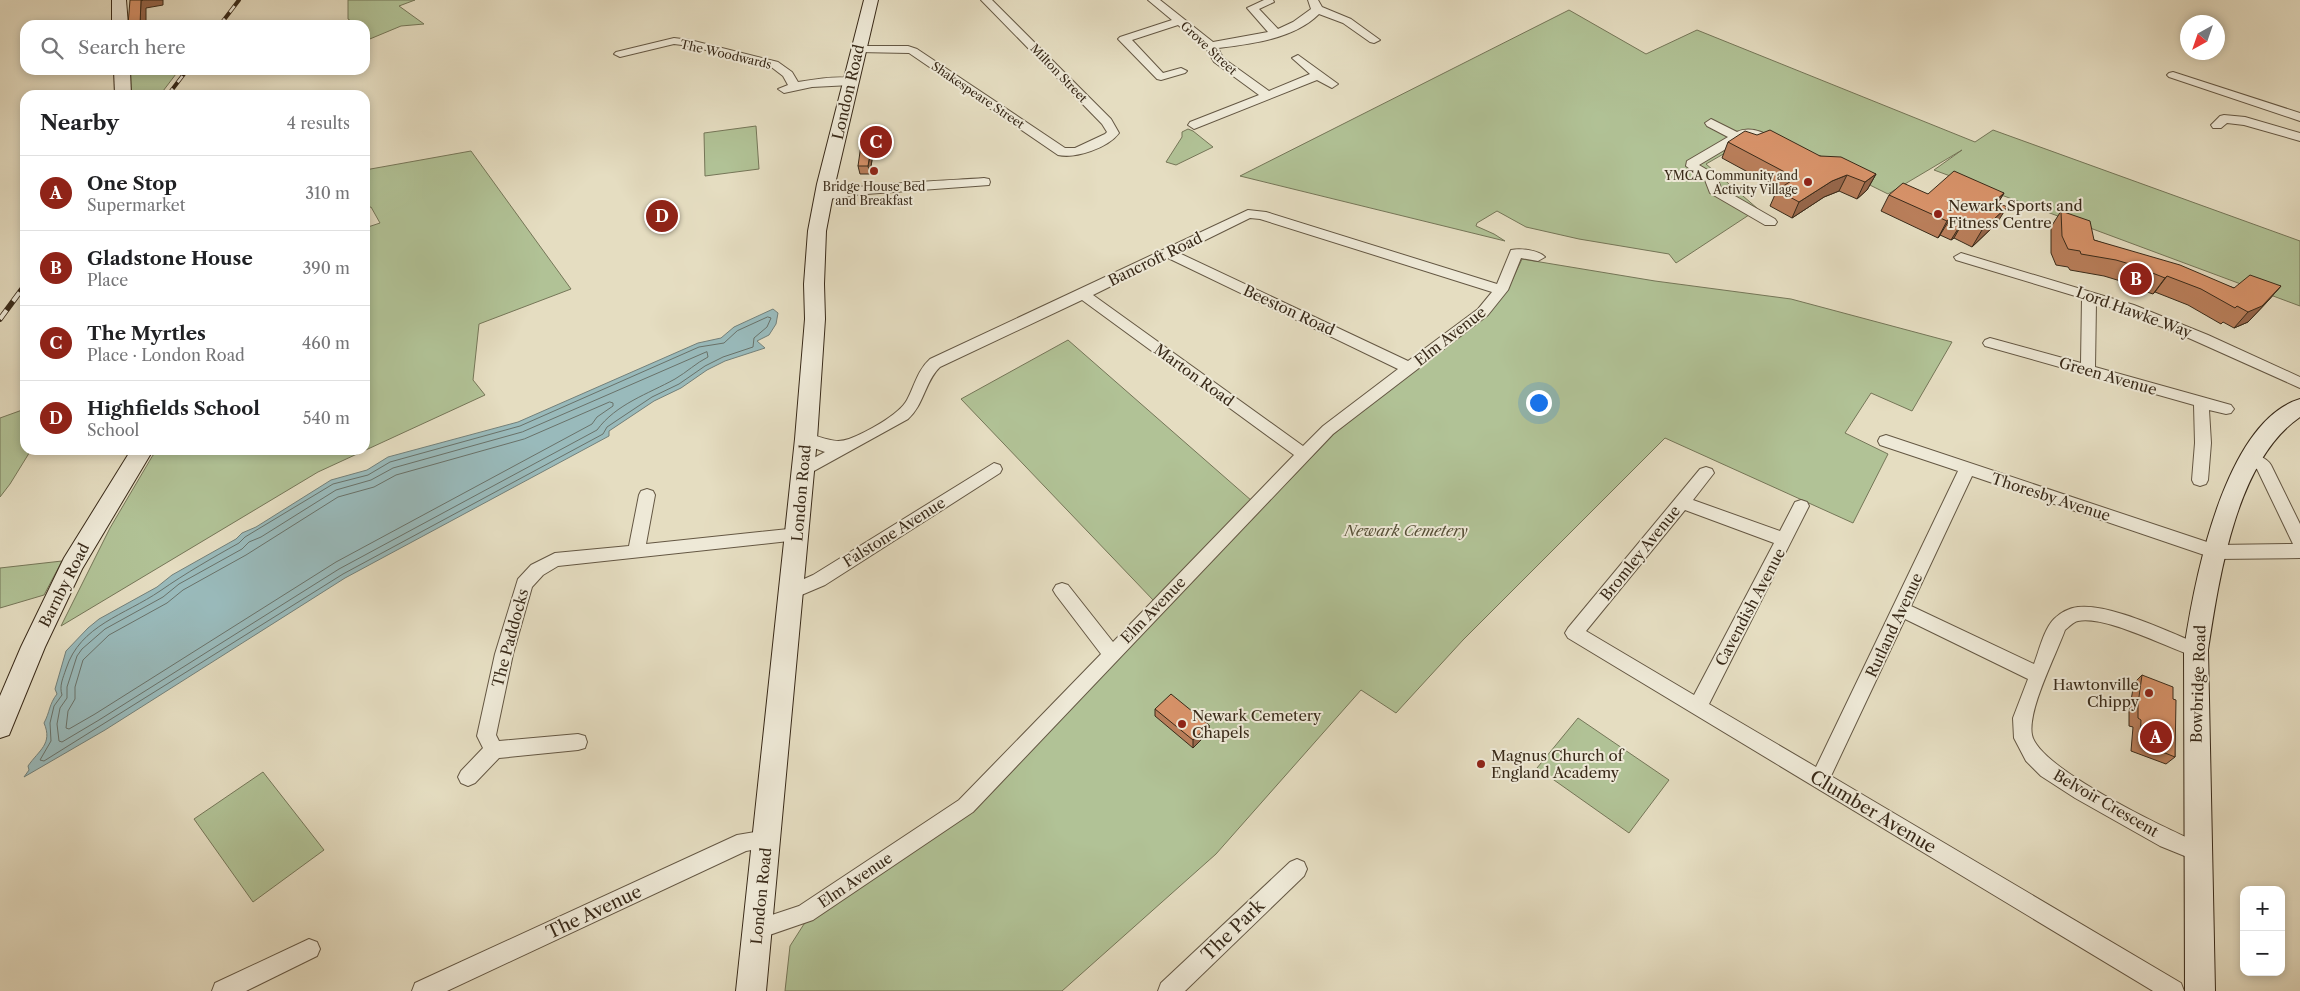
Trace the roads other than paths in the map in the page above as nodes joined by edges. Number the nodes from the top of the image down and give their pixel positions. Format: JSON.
{"nodes":[{"id":1,"x":119,"y":0,"type":"edge"},
{"id":2,"x":870,"y":0,"type":"edge"},
{"id":3,"x":986,"y":0,"type":"edge"},
{"id":4,"x":1153,"y":0,"type":"edge"},
{"id":5,"x":1269,"y":2,"type":"dead end"},
{"id":6,"x":1315,"y":4,"type":"edge"},
{"id":7,"x":120,"y":20,"type":"edge"},
{"id":8,"x":1180,"y":21,"type":"junction"},
{"id":9,"x":1275,"y":32,"type":"junction"},
{"id":10,"x":1387,"y":39,"type":"dead end"},
{"id":11,"x":1211,"y":46,"type":"junction"},
{"id":12,"x":858,"y":49,"type":"junction"},
{"id":13,"x":620,"y":54,"type":"dead end"},
{"id":14,"x":1298,"y":58,"type":"dead end"},
{"id":15,"x":1181,"y":71,"type":"dead end"},
{"id":16,"x":122,"y":75,"type":"edge"},
{"id":17,"x":1318,"y":75,"type":"junction"},
{"id":18,"x":2173,"y":75,"type":"dead end"},
{"id":19,"x":851,"y":82,"type":"junction"},
{"id":20,"x":1332,"y":84,"type":"dead end"},
{"id":21,"x":123,"y":90,"type":"edge"},
{"id":22,"x":1266,"y":94,"type":"junction"},
{"id":23,"x":2300,"y":117,"type":"edge"},
{"id":24,"x":1711,"y":123,"type":"dead end"},
{"id":25,"x":1194,"y":125,"type":"dead end"},
{"id":26,"x":2217,"y":125,"type":"dead end"},
{"id":27,"x":1737,"y":137,"type":"junction"},
{"id":28,"x":2300,"y":137,"type":"edge"},
{"id":29,"x":1093,"y":144,"type":"joint"},
{"id":30,"x":1786,"y":150,"type":"edge"},
{"id":31,"x":984,"y":182,"type":"dead end"},
{"id":32,"x":824,"y":196,"type":"junction"},
{"id":33,"x":1770,"y":222,"type":"dead end"},
{"id":34,"x":1168,"y":253,"type":"junction"},
{"id":35,"x":1538,"y":257,"type":"dead end"},
{"id":36,"x":1961,"y":257,"type":"dead end"},
{"id":37,"x":1501,"y":290,"type":"junction"},
{"id":38,"x":1083,"y":294,"type":"junction"},
{"id":39,"x":2089,"y":295,"type":"junction"},
{"id":40,"x":1990,"y":344,"type":"dead end"},
{"id":41,"x":1408,"y":368,"type":"junction"},
{"id":42,"x":2088,"y":370,"type":"junction"},
{"id":43,"x":2300,"y":383,"type":"edge"},
{"id":44,"x":2201,"y":402,"type":"junction"},
{"id":45,"x":2300,"y":407,"type":"edge"},
{"id":46,"x":2226,"y":409,"type":"dead end"},
{"id":47,"x":806,"y":439,"type":"junction"},
{"id":48,"x":1886,"y":441,"type":"dead end"},
{"id":49,"x":848,"y":445,"type":"junction"},
{"id":50,"x":139,"y":455,"type":"edge"},
{"id":51,"x":1305,"y":455,"type":"junction"},
{"id":52,"x":2257,"y":462,"type":"junction"},
{"id":53,"x":994,"y":469,"type":"dead end"},
{"id":54,"x":1967,"y":469,"type":"junction"},
{"id":55,"x":803,"y":471,"type":"junction"},
{"id":56,"x":1706,"y":473,"type":"dead end"},
{"id":57,"x":2200,"y":480,"type":"dead end"},
{"id":58,"x":647,"y":495,"type":"dead end"},
{"id":59,"x":1681,"y":502,"type":"junction"},
{"id":60,"x":1801,"y":506,"type":"dead end"},
{"id":61,"x":798,"y":534,"type":"junction"},
{"id":62,"x":1785,"y":540,"type":"junction"},
{"id":63,"x":2300,"y":541,"type":"edge"},
{"id":64,"x":636,"y":551,"type":"junction"},
{"id":65,"x":2300,"y":551,"type":"edge"},
{"id":66,"x":2216,"y":552,"type":"junction"},
{"id":67,"x":1062,"y":590,"type":"dead end"},
{"id":68,"x":792,"y":592,"type":"junction"},
{"id":69,"x":1901,"y":609,"type":"junction"},
{"id":70,"x":1574,"y":633,"type":"joint"},
{"id":71,"x":2196,"y":650,"type":"junction"},
{"id":72,"x":1111,"y":654,"type":"junction"},
{"id":73,"x":2038,"y":675,"type":"junction"},
{"id":74,"x":1698,"y":707,"type":"junction"},
{"id":75,"x":0,"y":727,"type":"edge"},
{"id":76,"x":578,"y":742,"type":"dead end"},
{"id":77,"x":494,"y":750,"type":"junction"},
{"id":78,"x":468,"y":777,"type":"dead end"},
{"id":79,"x":1820,"y":780,"type":"junction"},
{"id":80,"x":767,"y":839,"type":"junction"},
{"id":81,"x":2197,"y":852,"type":"junction"},
{"id":82,"x":1297,"y":869,"type":"dead end"},
{"id":83,"x":758,"y":929,"type":"junction"},
{"id":84,"x":309,"y":949,"type":"dead end"},
{"id":85,"x":223,"y":991,"type":"edge"},
{"id":86,"x":424,"y":991,"type":"edge"},
{"id":87,"x":751,"y":991,"type":"edge"},
{"id":88,"x":1169,"y":991,"type":"edge"},
{"id":89,"x":2173,"y":991,"type":"edge"},
{"id":90,"x":2200,"y":991,"type":"edge"}],
"edges":[{"from":1,"to":7,"type":"main road"},
{"from":2,"to":12,"type":"main road","name":"London Road"},
{"from":3,"to":29,"type":"street","name":"Milton Street"},
{"from":4,"to":8,"type":"street","name":"Grove Street"},
{"from":5,"to":9,"type":"street"},
{"from":6,"to":9,"type":"street"},
{"from":6,"to":10,"type":"street"},
{"from":8,"to":11,"type":"street","name":"Grove Street"},
{"from":8,"to":15,"type":"street"},
{"from":9,"to":11,"type":"street"},
{"from":11,"to":22,"type":"street","name":"Grove Street"},
{"from":12,"to":19,"type":"main road","name":"London Road"},
{"from":12,"to":29,"type":"street","name":"Shakespeare Street"},
{"from":13,"to":19,"type":"street","name":"The Woodwards"},
{"from":14,"to":17,"type":"street"},
{"from":16,"to":21,"type":"main road"},
{"from":17,"to":20,"type":"street"},
{"from":17,"to":22,"type":"street"},
{"from":18,"to":23,"type":"street"},
{"from":19,"to":32,"type":"main road","name":"London Road"},
{"from":22,"to":25,"type":"street"},
{"from":24,"to":27,"type":"street"},
{"from":26,"to":28,"type":"street"},
{"from":27,"to":30,"type":"street"},
{"from":27,"to":33,"type":"street"},
{"from":31,"to":32,"type":"street"},
{"from":32,"to":47,"type":"main road","name":"London Road"},
{"from":34,"to":37,"type":"street","name":"Bancroft Road"},
{"from":34,"to":38,"type":"street","name":"Bancroft Road"},
{"from":34,"to":41,"type":"street","name":"Beeston Road"},
{"from":35,"to":37,"type":"street","name":"Elm Avenue"},
{"from":36,"to":39,"type":"street","name":"Lord Hawke Way"},
{"from":37,"to":41,"type":"street","name":"Elm Avenue"},
{"from":38,"to":49,"type":"street","name":"Bancroft Road"},
{"from":38,"to":51,"type":"street","name":"Marton Road"},
{"from":39,"to":42,"type":"street"},
{"from":39,"to":43,"type":"street","name":"Lord Hawke Way"},
{"from":40,"to":42,"type":"street","name":"Green Avenue"},
{"from":41,"to":51,"type":"street","name":"Elm Avenue"},
{"from":42,"to":44,"type":"street","name":"Green Avenue"},
{"from":44,"to":46,"type":"street","name":"Green Avenue"},
{"from":44,"to":57,"type":"street"},
{"from":45,"to":52,"type":"main road","name":"Bowbridge Road"},
{"from":47,"to":49,"type":"street","name":"Bancroft Road"},
{"from":47,"to":55,"type":"main road","name":"London Road"},
{"from":48,"to":54,"type":"street","name":"Thoresby Avenue"},
{"from":49,"to":55,"type":"street","name":"Bancroft Road"},
{"from":50,"to":75,"type":"main road","name":"Barnby Road"},
{"from":51,"to":72,"type":"street","name":"Elm Avenue"},
{"from":52,"to":63,"type":"street"},
{"from":52,"to":66,"type":"main road","name":"Bowbridge Road"},
{"from":53,"to":68,"type":"street","name":"Falstone Avenue"},
{"from":54,"to":66,"type":"street","name":"Thoresby Avenue"},
{"from":54,"to":69,"type":"street","name":"Rutland Avenue"},
{"from":55,"to":61,"type":"main road","name":"London Road"},
{"from":56,"to":59,"type":"street","name":"Bromley Avenue"},
{"from":58,"to":64,"type":"street"},
{"from":59,"to":62,"type":"street"},
{"from":59,"to":70,"type":"street","name":"Bromley Avenue"},
{"from":60,"to":62,"type":"street","name":"Cavendish Avenue"},
{"from":61,"to":64,"type":"street","name":"The Paddocks"},
{"from":61,"to":68,"type":"main road","name":"London Road"},
{"from":62,"to":74,"type":"street","name":"Cavendish Avenue"},
{"from":64,"to":77,"type":"street","name":"The Paddocks"},
{"from":65,"to":66,"type":"street","name":"Thoresby Avenue"},
{"from":66,"to":71,"type":"main road","name":"Bowbridge Road"},
{"from":67,"to":72,"type":"street"},
{"from":68,"to":80,"type":"main road","name":"London Road"},
{"from":69,"to":73,"type":"street"},
{"from":69,"to":79,"type":"street","name":"Rutland Avenue"},
{"from":70,"to":74,"type":"street","name":"Clumber Avenue"},
{"from":71,"to":73,"type":"street","name":"Belvoir Crescent"},
{"from":71,"to":81,"type":"main road","name":"Bowbridge Road"},
{"from":72,"to":83,"type":"street","name":"Elm Avenue"},
{"from":73,"to":81,"type":"street","name":"Belvoir Crescent"},
{"from":74,"to":79,"type":"street","name":"Clumber Avenue"},
{"from":76,"to":77,"type":"street"},
{"from":77,"to":78,"type":"street"},
{"from":79,"to":89,"type":"street","name":"Clumber Avenue"},
{"from":80,"to":83,"type":"main road","name":"London Road"},
{"from":80,"to":86,"type":"street","name":"The Avenue"},
{"from":81,"to":90,"type":"main road","name":"Bowbridge Road"},
{"from":82,"to":88,"type":"street","name":"The Park"},
{"from":83,"to":87,"type":"main road","name":"London Road"},
{"from":84,"to":85,"type":"street"}]}
